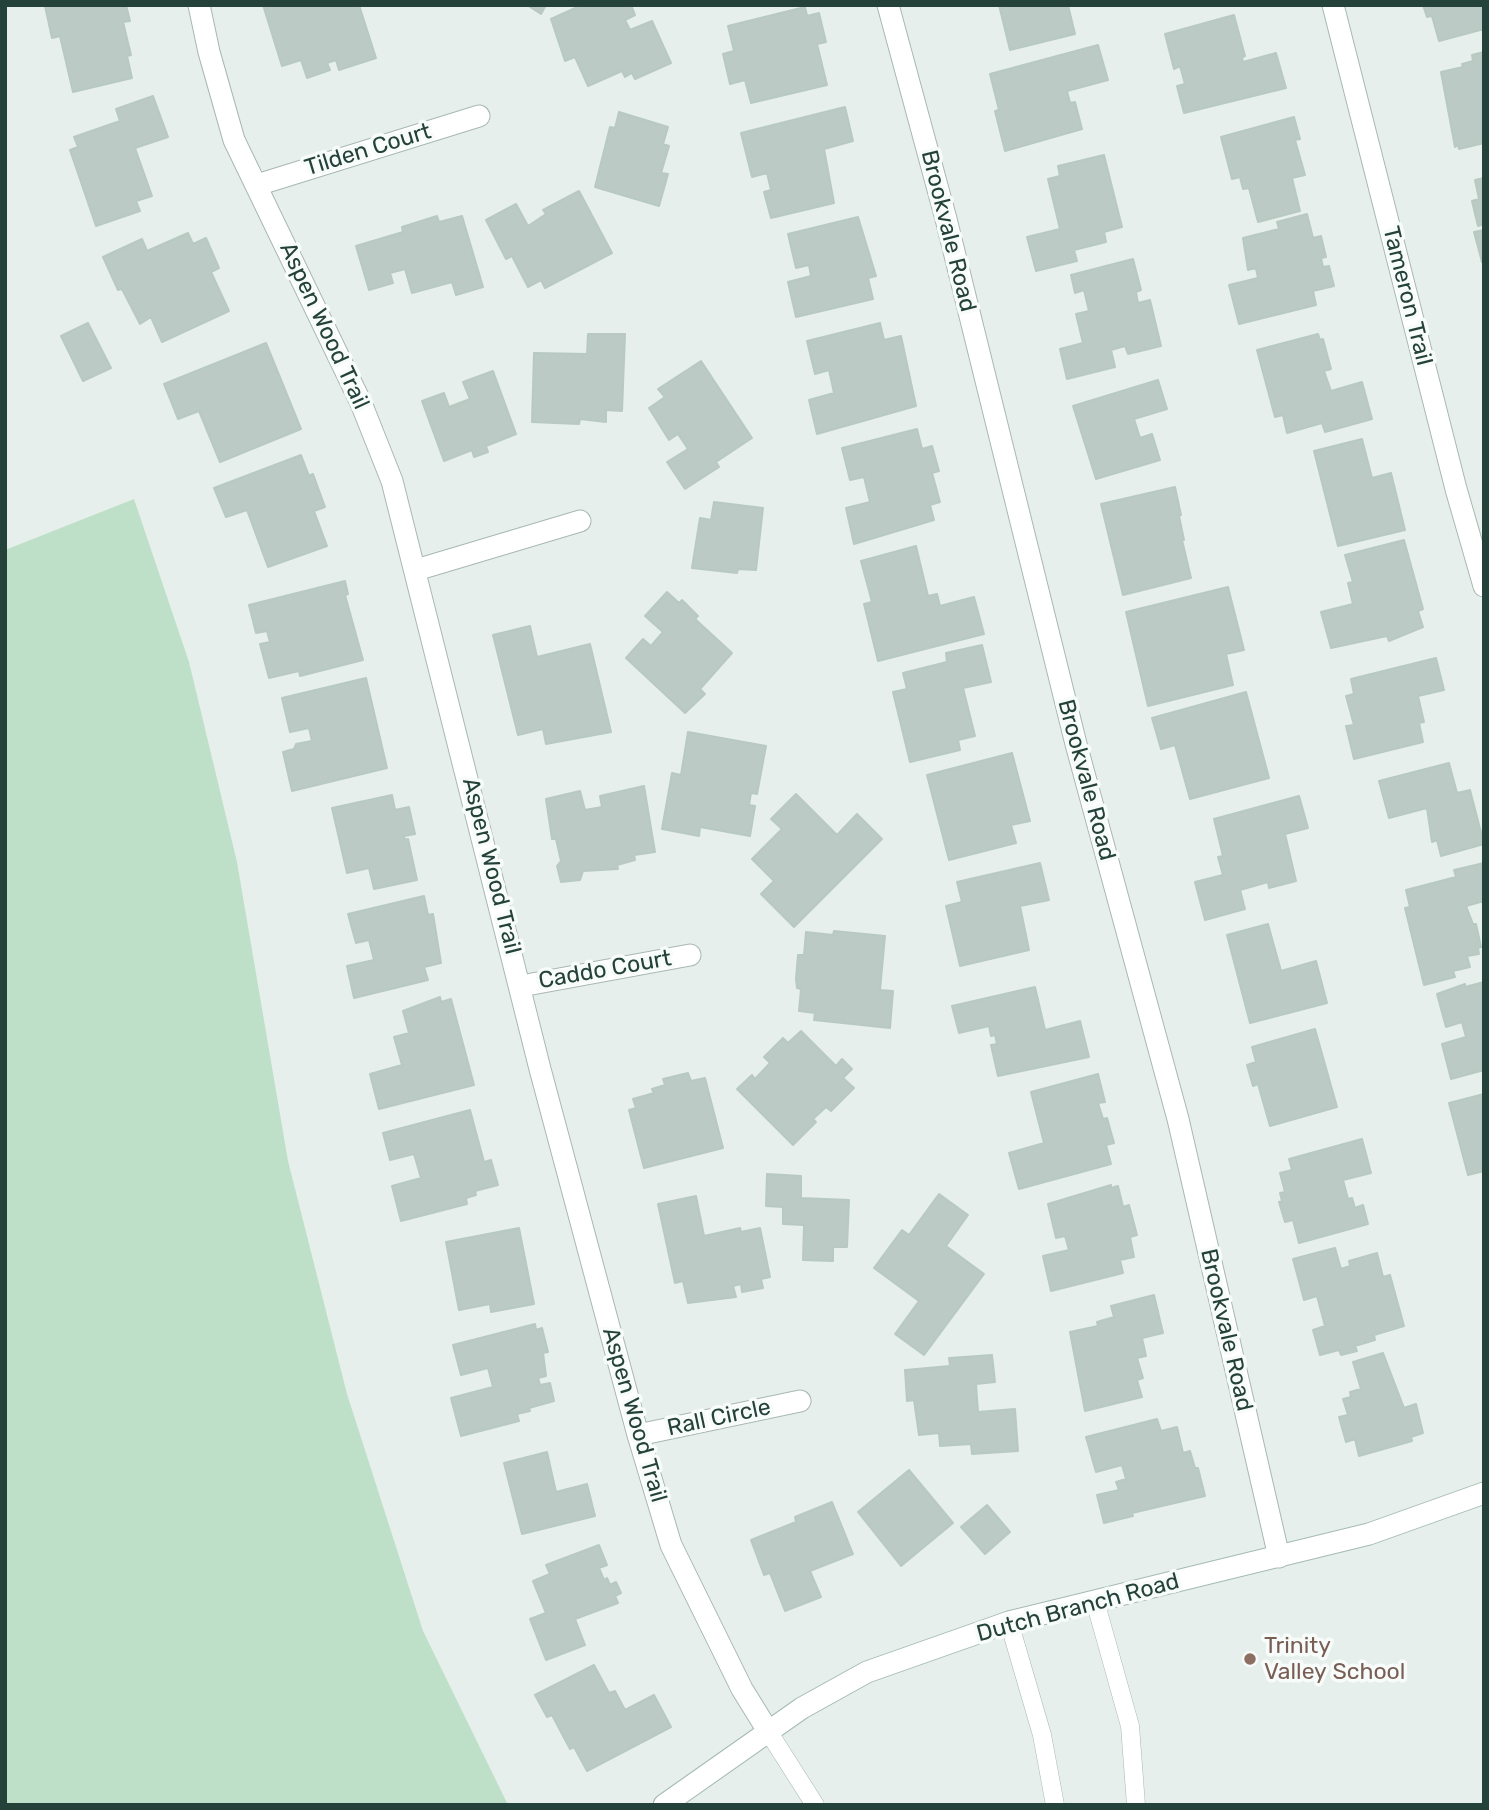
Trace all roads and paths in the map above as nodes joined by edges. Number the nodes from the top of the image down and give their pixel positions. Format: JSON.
{"nodes":[{"id":1,"x":199,"y":5,"type":"edge"},
{"id":2,"x":888,"y":5,"type":"edge"},
{"id":3,"x":1333,"y":5,"type":"edge"},
{"id":4,"x":479,"y":116,"type":"dead end"},
{"id":5,"x":257,"y":185,"type":"junction"},
{"id":6,"x":580,"y":522,"type":"dead end"},
{"id":7,"x":416,"y":570,"type":"junction"},
{"id":8,"x":1484,"y":586,"type":"edge"},
{"id":9,"x":690,"y":955,"type":"dead end"},
{"id":10,"x":521,"y":986,"type":"junction"},
{"id":11,"x":800,"y":1401,"type":"dead end"},
{"id":12,"x":638,"y":1434,"type":"junction"},
{"id":13,"x":1484,"y":1493,"type":"edge"},
{"id":14,"x":1279,"y":1557,"type":"junction"},
{"id":15,"x":1095,"y":1601,"type":"junction"},
{"id":16,"x":1009,"y":1622,"type":"junction"},
{"id":17,"x":768,"y":1731,"type":"junction"},
{"id":18,"x":664,"y":1805,"type":"edge"},
{"id":19,"x":814,"y":1805,"type":"edge"},
{"id":20,"x":1055,"y":1805,"type":"edge"},
{"id":21,"x":1136,"y":1805,"type":"edge"}],
"edges":[{"from":1,"to":5,"type":"street","name":"Aspen Wood Trail"},
{"from":2,"to":14,"type":"street","name":"Brookvale Road"},
{"from":3,"to":8,"type":"street","name":"Tameron Trail"},
{"from":4,"to":5,"type":"street","name":"Tilden Court"},
{"from":5,"to":7,"type":"street","name":"Aspen Wood Trail"},
{"from":6,"to":7,"type":"street"},
{"from":7,"to":10,"type":"street","name":"Aspen Wood Trail"},
{"from":9,"to":10,"type":"street","name":"Caddo Court"},
{"from":10,"to":12,"type":"street","name":"Aspen Wood Trail"},
{"from":11,"to":12,"type":"street","name":"Rall Circle"},
{"from":12,"to":17,"type":"street","name":"Aspen Wood Trail"},
{"from":13,"to":14,"type":"street","name":"Dutch Branch Road"},
{"from":14,"to":15,"type":"street","name":"Dutch Branch Road"},
{"from":15,"to":16,"type":"street","name":"Dutch Branch Road"},
{"from":15,"to":21,"type":"lane"},
{"from":16,"to":17,"type":"street","name":"Dutch Branch Road"},
{"from":16,"to":20,"type":"lane"},
{"from":17,"to":18,"type":"street","name":"Dutch Branch Road"},
{"from":17,"to":19,"type":"lane"}]}
